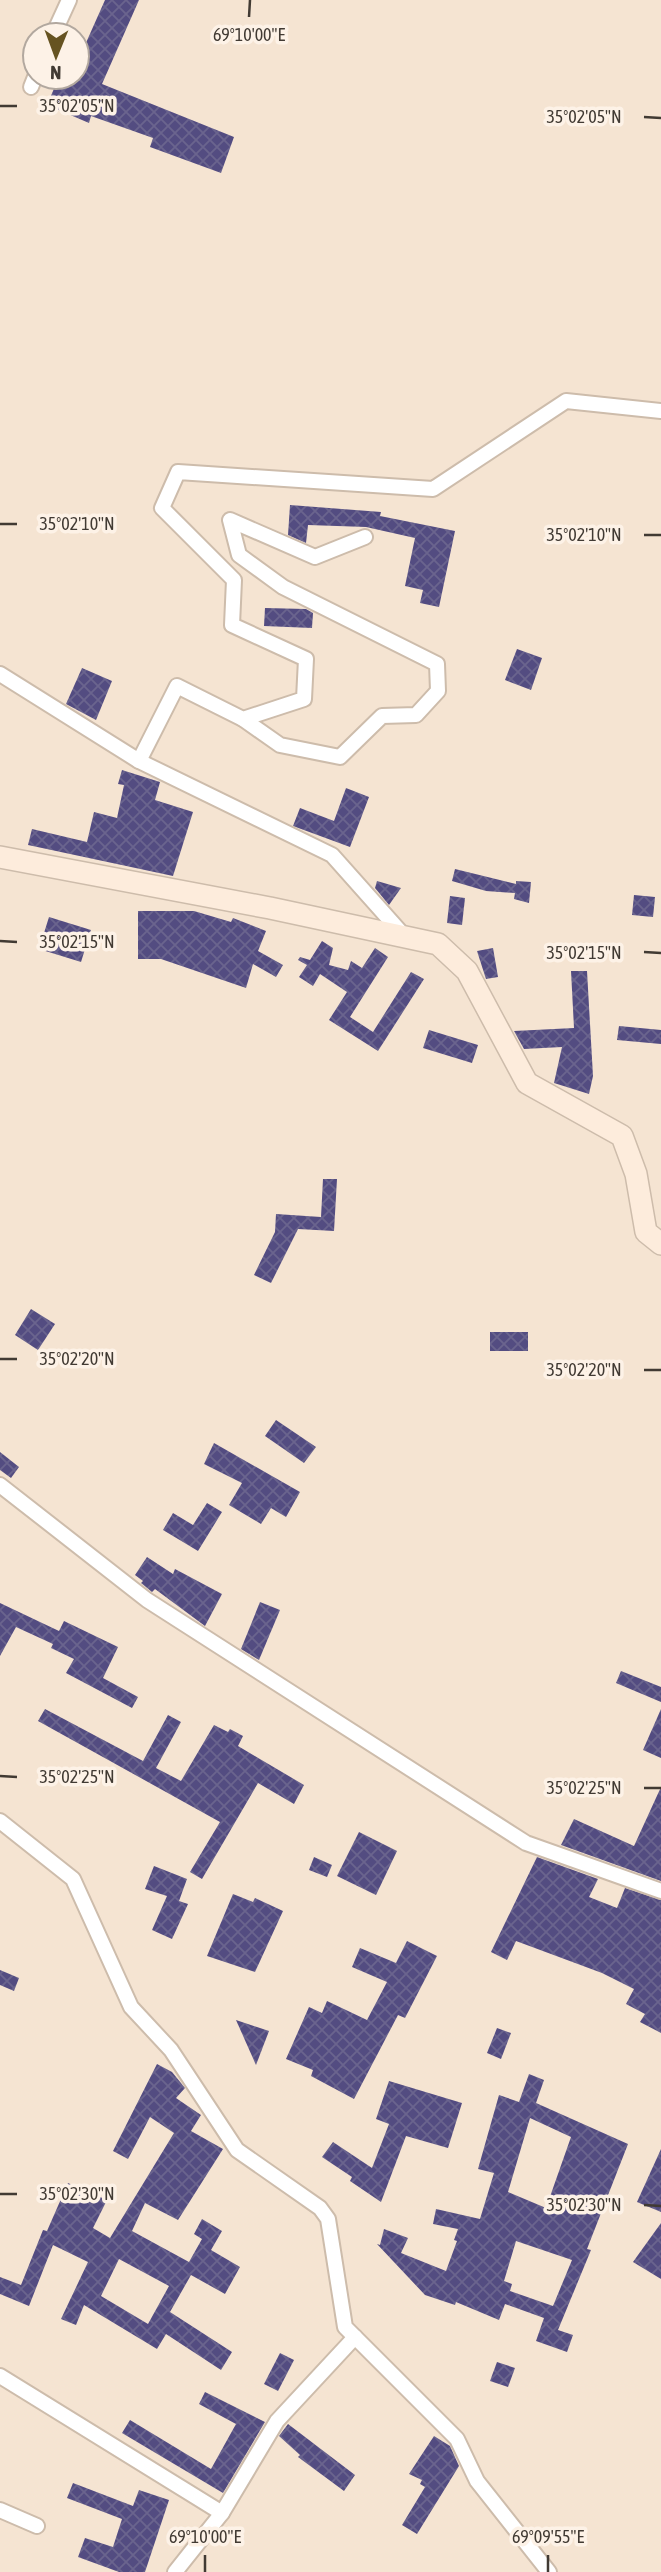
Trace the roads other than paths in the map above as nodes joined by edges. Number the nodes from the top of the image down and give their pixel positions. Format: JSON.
{"nodes":[{"id":1,"x":68,"y":0,"type":"edge"},
{"id":2,"x":60,"y":21,"type":"edge"},
{"id":3,"x":661,"y":411,"type":"edge"},
{"id":4,"x":365,"y":537,"type":"dead end"},
{"id":5,"x":0,"y":674,"type":"edge"},
{"id":6,"x":243,"y":719,"type":"junction"},
{"id":7,"x":139,"y":761,"type":"junction"},
{"id":8,"x":0,"y":857,"type":"edge"},
{"id":9,"x":405,"y":937,"type":"junction"},
{"id":10,"x":661,"y":1244,"type":"edge"},
{"id":11,"x":0,"y":1485,"type":"edge"},
{"id":12,"x":0,"y":1821,"type":"edge"},
{"id":13,"x":661,"y":1891,"type":"edge"},
{"id":14,"x":355,"y":2337,"type":"junction"},
{"id":15,"x":0,"y":2376,"type":"edge"},
{"id":16,"x":0,"y":2510,"type":"edge"},
{"id":17,"x":222,"y":2512,"type":"junction"},
{"id":18,"x":37,"y":2526,"type":"dead end"},
{"id":19,"x":175,"y":2572,"type":"edge"},
{"id":20,"x":549,"y":2572,"type":"edge"}],
"edges":[{"from":1,"to":2,"type":"street"},
{"from":3,"to":6,"type":"street"},
{"from":4,"to":6,"type":"street"},
{"from":5,"to":7,"type":"street"},
{"from":6,"to":7,"type":"street"},
{"from":7,"to":9,"type":"street"},
{"from":8,"to":9,"type":"street"},
{"from":9,"to":10,"type":"street"},
{"from":11,"to":13,"type":"street"},
{"from":12,"to":14,"type":"street"},
{"from":14,"to":17,"type":"street"},
{"from":14,"to":20,"type":"street"},
{"from":15,"to":17,"type":"street"},
{"from":16,"to":18,"type":"street"},
{"from":17,"to":19,"type":"street"}]}
